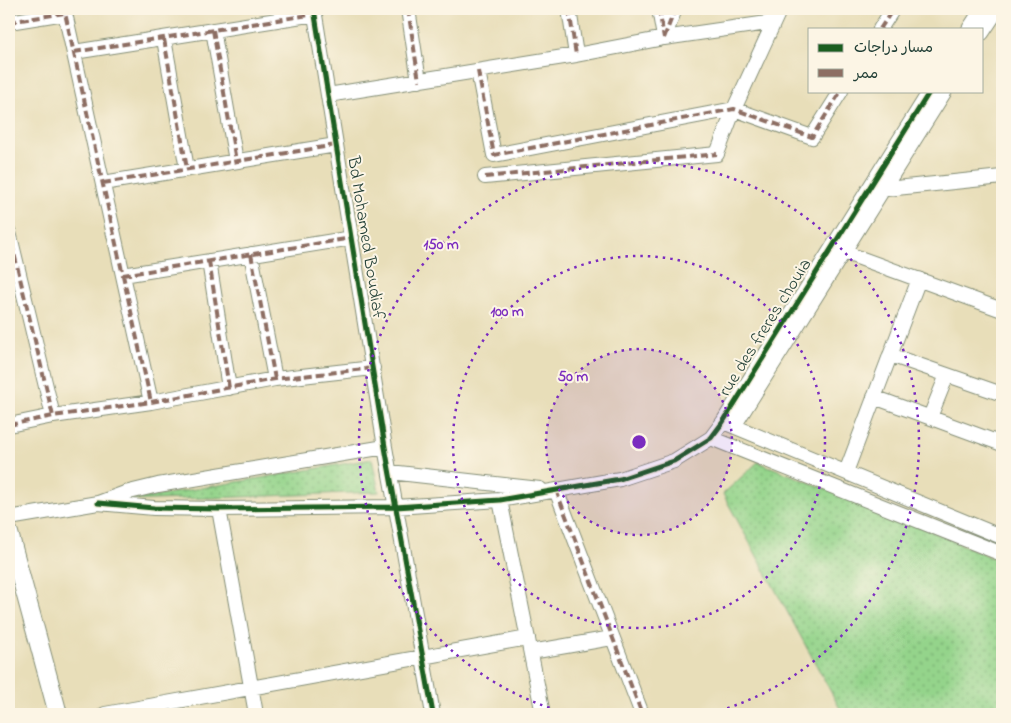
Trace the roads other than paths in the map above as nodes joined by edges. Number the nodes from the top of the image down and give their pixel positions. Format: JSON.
{"nodes":[{"id":1,"x":408,"y":9,"type":"edge"},
{"id":2,"x":569,"y":9,"type":"edge"},
{"id":3,"x":659,"y":9,"type":"edge"},
{"id":4,"x":675,"y":9,"type":"edge"},
{"id":5,"x":893,"y":9,"type":"edge"},
{"id":6,"x":982,"y":9,"type":"edge"},
{"id":7,"x":998,"y":9,"type":"edge"},
{"id":8,"x":315,"y":12,"type":"edge"},
{"id":9,"x":777,"y":15,"type":"edge"},
{"id":10,"x":9,"y":22,"type":"edge"},
{"id":11,"x":881,"y":28,"type":"edge"},
{"id":12,"x":971,"y":28,"type":"edge"},
{"id":13,"x":213,"y":30,"type":"junction"},
{"id":14,"x":984,"y":30,"type":"edge"},
{"id":15,"x":664,"y":38,"type":"junction"},
{"id":16,"x":164,"y":39,"type":"junction"},
{"id":17,"x":74,"y":52,"type":"junction"},
{"id":18,"x":576,"y":55,"type":"junction"},
{"id":19,"x":478,"y":71,"type":"junction"},
{"id":20,"x":419,"y":81,"type":"junction"},
{"id":21,"x":840,"y":92,"type":"edge"},
{"id":22,"x":929,"y":92,"type":"edge"},
{"id":23,"x":945,"y":92,"type":"edge"},
{"id":24,"x":328,"y":95,"type":"junction"},
{"id":25,"x":734,"y":109,"type":"junction"},
{"id":26,"x":336,"y":145,"type":"junction"},
{"id":27,"x":236,"y":161,"type":"junction"},
{"id":28,"x":187,"y":169,"type":"junction"},
{"id":29,"x":485,"y":177,"type":"dead end"},
{"id":30,"x":1002,"y":177,"type":"edge"},
{"id":31,"x":103,"y":183,"type":"junction"},
{"id":32,"x":869,"y":190,"type":"junction"},
{"id":33,"x":883,"y":190,"type":"junction"},
{"id":34,"x":9,"y":232,"type":"edge"},
{"id":35,"x":352,"y":238,"type":"junction"},
{"id":36,"x":838,"y":250,"type":"junction"},
{"id":37,"x":250,"y":254,"type":"junction"},
{"id":38,"x":209,"y":261,"type":"junction"},
{"id":39,"x":123,"y":275,"type":"junction"},
{"id":40,"x":919,"y":279,"type":"junction"},
{"id":41,"x":1002,"y":310,"type":"edge"},
{"id":42,"x":890,"y":355,"type":"junction"},
{"id":43,"x":373,"y":368,"type":"junction"},
{"id":44,"x":947,"y":375,"type":"junction"},
{"id":45,"x":275,"y":379,"type":"junction"},
{"id":46,"x":229,"y":388,"type":"junction"},
{"id":47,"x":1002,"y":394,"type":"edge"},
{"id":48,"x":874,"y":397,"type":"junction"},
{"id":49,"x":151,"y":402,"type":"junction"},
{"id":50,"x":53,"y":416,"type":"junction"},
{"id":51,"x":930,"y":417,"type":"junction"},
{"id":52,"x":9,"y":424,"type":"edge"},
{"id":53,"x":729,"y":424,"type":"junction"},
{"id":54,"x":712,"y":438,"type":"junction"},
{"id":55,"x":1002,"y":444,"type":"edge"},
{"id":56,"x":385,"y":447,"type":"junction"},
{"id":57,"x":390,"y":472,"type":"junction"},
{"id":58,"x":846,"y":472,"type":"junction"},
{"id":59,"x":556,"y":490,"type":"junction"},
{"id":60,"x":500,"y":500,"type":"junction"},
{"id":61,"x":98,"y":503,"type":"junction"},
{"id":62,"x":396,"y":507,"type":"junction"},
{"id":63,"x":218,"y":509,"type":"junction"},
{"id":64,"x":9,"y":518,"type":"edge"},
{"id":65,"x":9,"y":533,"type":"edge"},
{"id":66,"x":1002,"y":537,"type":"edge"},
{"id":67,"x":1002,"y":554,"type":"edge"},
{"id":68,"x":528,"y":638,"type":"junction"},
{"id":69,"x":612,"y":638,"type":"junction"},
{"id":70,"x":531,"y":652,"type":"junction"},
{"id":71,"x":422,"y":657,"type":"junction"},
{"id":72,"x":252,"y":688,"type":"junction"},
{"id":73,"x":58,"y":714,"type":"edge"},
{"id":74,"x":105,"y":714,"type":"edge"},
{"id":75,"x":256,"y":714,"type":"edge"},
{"id":76,"x":433,"y":714,"type":"edge"},
{"id":77,"x":543,"y":714,"type":"edge"},
{"id":78,"x":642,"y":714,"type":"edge"}],
"edges":[{"from":1,"to":20,"type":"street"},
{"from":2,"to":18,"type":"street"},
{"from":3,"to":15,"type":"street"},
{"from":4,"to":15,"type":"street"},
{"from":5,"to":11,"type":"street"},
{"from":6,"to":12,"type":"street"},
{"from":7,"to":14,"type":"street"},
{"from":8,"to":13,"type":"street"},
{"from":8,"to":24,"type":"street","name":"Bd Mohamed Boudiaf"},
{"from":9,"to":15,"type":"street"},
{"from":9,"to":25,"type":"street"},
{"from":10,"to":17,"type":"street"},
{"from":13,"to":16,"type":"street"},
{"from":13,"to":27,"type":"street"},
{"from":15,"to":18,"type":"street"},
{"from":16,"to":17,"type":"street"},
{"from":16,"to":28,"type":"street"},
{"from":17,"to":31,"type":"street"},
{"from":18,"to":19,"type":"street"},
{"from":19,"to":20,"type":"street"},
{"from":19,"to":25,"type":"street"},
{"from":20,"to":24,"type":"street"},
{"from":21,"to":25,"type":"street"},
{"from":22,"to":32,"type":"street","name":"rue des freres chouia"},
{"from":23,"to":33,"type":"street"},
{"from":24,"to":26,"type":"street","name":"Bd Mohamed Boudiaf"},
{"from":25,"to":29,"type":"street"},
{"from":26,"to":27,"type":"street"},
{"from":26,"to":35,"type":"street","name":"Bd Mohamed Boudiaf"},
{"from":27,"to":28,"type":"street"},
{"from":28,"to":31,"type":"street"},
{"from":30,"to":33,"type":"street"},
{"from":31,"to":39,"type":"street"},
{"from":32,"to":33,"type":"street"},
{"from":32,"to":36,"type":"street","name":"rue des freres chouia"},
{"from":33,"to":36,"type":"street"},
{"from":34,"to":50,"type":"street"},
{"from":35,"to":37,"type":"street"},
{"from":35,"to":43,"type":"street","name":"Bd Mohamed Boudiaf"},
{"from":36,"to":40,"type":"street"},
{"from":36,"to":53,"type":"street","name":"rue des freres chouia"},
{"from":37,"to":38,"type":"street"},
{"from":37,"to":45,"type":"street"},
{"from":38,"to":39,"type":"street"},
{"from":38,"to":46,"type":"street"},
{"from":39,"to":49,"type":"street"},
{"from":40,"to":41,"type":"street"},
{"from":40,"to":42,"type":"street"},
{"from":42,"to":44,"type":"street"},
{"from":42,"to":48,"type":"street"},
{"from":43,"to":45,"type":"street"},
{"from":43,"to":56,"type":"street","name":"Bd Mohamed Boudiaf"},
{"from":44,"to":47,"type":"street"},
{"from":44,"to":51,"type":"street"},
{"from":45,"to":46,"type":"street"},
{"from":46,"to":49,"type":"street"},
{"from":48,"to":51,"type":"street"},
{"from":48,"to":58,"type":"street"},
{"from":49,"to":50,"type":"street"},
{"from":50,"to":52,"type":"street"},
{"from":51,"to":55,"type":"street"},
{"from":53,"to":54,"type":"street","name":"rue des freres chouia"},
{"from":53,"to":58,"type":"street"},
{"from":54,"to":59,"type":"street","name":"rue des freres chouia"},
{"from":54,"to":67,"type":"street"},
{"from":56,"to":57,"type":"street","name":"Bd Mohamed Boudiaf"},
{"from":56,"to":61,"type":"street"},
{"from":57,"to":59,"type":"street"},
{"from":57,"to":62,"type":"street","name":"Bd Mohamed Boudiaf"},
{"from":58,"to":66,"type":"street"},
{"from":59,"to":60,"type":"street","name":"rue des freres chouia"},
{"from":59,"to":69,"type":"street"},
{"from":60,"to":62,"type":"street","name":"rue des freres chouia"},
{"from":60,"to":68,"type":"street"},
{"from":61,"to":63,"type":"street","name":"rue des freres chouia"},
{"from":61,"to":64,"type":"street"},
{"from":62,"to":63,"type":"street","name":"rue des freres chouia"},
{"from":62,"to":71,"type":"street","name":"Bd Mohamed Boudiaf"},
{"from":63,"to":72,"type":"street"},
{"from":65,"to":73,"type":"main road"},
{"from":68,"to":70,"type":"street"},
{"from":68,"to":71,"type":"street"},
{"from":69,"to":70,"type":"street"},
{"from":69,"to":78,"type":"street"},
{"from":70,"to":77,"type":"street"},
{"from":71,"to":72,"type":"street"},
{"from":71,"to":76,"type":"street","name":"Bd Mohamed Boudiaf"},
{"from":72,"to":74,"type":"street"},
{"from":72,"to":75,"type":"street"}]}
